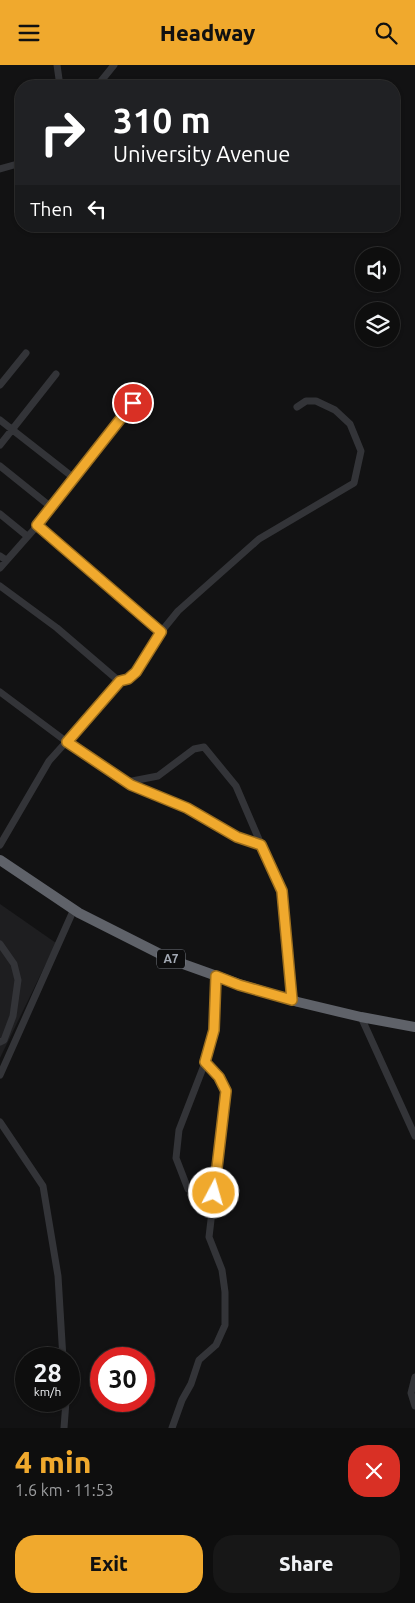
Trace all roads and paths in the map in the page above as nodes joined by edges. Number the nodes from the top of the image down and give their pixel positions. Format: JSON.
{"nodes":[{"id":1,"x":57,"y":65,"type":"edge"},
{"id":2,"x":114,"y":65,"type":"edge"},
{"id":3,"x":60,"y":80,"type":"edge"},
{"id":4,"x":102,"y":80,"type":"edge"},
{"id":5,"x":15,"y":165,"type":"edge"},
{"id":6,"x":0,"y":169,"type":"edge"},
{"id":7,"x":26,"y":353,"type":"dead end"},
{"id":8,"x":56,"y":374,"type":"dead end"},
{"id":9,"x":0,"y":385,"type":"edge"},
{"id":10,"x":133,"y":403,"type":"dead end"},
{"id":11,"x":296,"y":407,"type":"dead end"},
{"id":12,"x":0,"y":420,"type":"edge"},
{"id":13,"x":12,"y":430,"type":"junction"},
{"id":14,"x":0,"y":445,"type":"edge"},
{"id":15,"x":0,"y":466,"type":"edge"},
{"id":16,"x":74,"y":478,"type":"junction"},
{"id":17,"x":51,"y":507,"type":"junction"},
{"id":18,"x":0,"y":514,"type":"edge"},
{"id":19,"x":37,"y":525,"type":"junction"},
{"id":20,"x":26,"y":536,"type":"junction"},
{"id":21,"x":3,"y":558,"type":"edge"},
{"id":22,"x":0,"y":568,"type":"edge"},
{"id":23,"x":0,"y":586,"type":"edge"},
{"id":24,"x":161,"y":632,"type":"junction"},
{"id":25,"x":120,"y":681,"type":"junction"},
{"id":26,"x":0,"y":692,"type":"edge"},
{"id":27,"x":67,"y":742,"type":"junction"},
{"id":28,"x":127,"y":783,"type":"junction"},
{"id":29,"x":0,"y":845,"type":"edge"},
{"id":30,"x":261,"y":845,"type":"junction"},
{"id":31,"x":0,"y":860,"type":"edge"},
{"id":32,"x":74,"y":909,"type":"junction"},
{"id":33,"x":0,"y":944,"type":"edge"},
{"id":34,"x":216,"y":976,"type":"junction"},
{"id":35,"x":292,"y":1000,"type":"junction"},
{"id":36,"x":361,"y":1017,"type":"junction"},
{"id":37,"x":415,"y":1027,"type":"edge"},
{"id":38,"x":0,"y":1042,"type":"edge"},
{"id":39,"x":205,"y":1062,"type":"junction"},
{"id":40,"x":0,"y":1075,"type":"edge"},
{"id":41,"x":0,"y":1123,"type":"edge"},
{"id":42,"x":415,"y":1136,"type":"edge"},
{"id":43,"x":188,"y":1189,"type":"dead end"},
{"id":44,"x":62,"y":1347,"type":"edge"},
{"id":45,"x":415,"y":1377,"type":"edge"},
{"id":46,"x":415,"y":1406,"type":"edge"},
{"id":47,"x":65,"y":1412,"type":"edge"},
{"id":48,"x":64,"y":1428,"type":"edge"},
{"id":49,"x":172,"y":1428,"type":"edge"}],
"edges":[{"from":1,"to":3,"type":"street"},
{"from":2,"to":4,"type":"street"},
{"from":5,"to":6,"type":"street"},
{"from":7,"to":9,"type":"street"},
{"from":8,"to":13,"type":"street"},
{"from":10,"to":16,"type":"street"},
{"from":11,"to":24,"type":"street"},
{"from":12,"to":13,"type":"street"},
{"from":13,"to":14,"type":"street"},
{"from":13,"to":16,"type":"street"},
{"from":15,"to":17,"type":"street"},
{"from":16,"to":17,"type":"street"},
{"from":17,"to":19,"type":"street"},
{"from":18,"to":20,"type":"street"},
{"from":19,"to":20,"type":"street"},
{"from":19,"to":24,"type":"street"},
{"from":20,"to":21,"type":"street"},
{"from":21,"to":22,"type":"street"},
{"from":23,"to":25,"type":"street"},
{"from":24,"to":25,"type":"street"},
{"from":25,"to":27,"type":"street"},
{"from":26,"to":27,"type":"street"},
{"from":27,"to":28,"type":"street"},
{"from":27,"to":29,"type":"street"},
{"from":28,"to":30,"type":"street"},
{"from":28,"to":30,"type":"street"},
{"from":30,"to":35,"type":"street"},
{"from":31,"to":32,"type":"highway","number":"A7"},
{"from":32,"to":34,"type":"highway","number":"A7"},
{"from":32,"to":40,"type":"street"},
{"from":33,"to":38,"type":"street"},
{"from":34,"to":35,"type":"highway","number":"A7"},
{"from":34,"to":39,"type":"street"},
{"from":35,"to":36,"type":"highway","number":"A7"},
{"from":36,"to":37,"type":"highway","number":"A7"},
{"from":36,"to":42,"type":"street"},
{"from":39,"to":43,"type":"street"},
{"from":39,"to":49,"type":"street"},
{"from":41,"to":44,"type":"street"},
{"from":45,"to":46,"type":"street"},
{"from":47,"to":48,"type":"street"}]}
